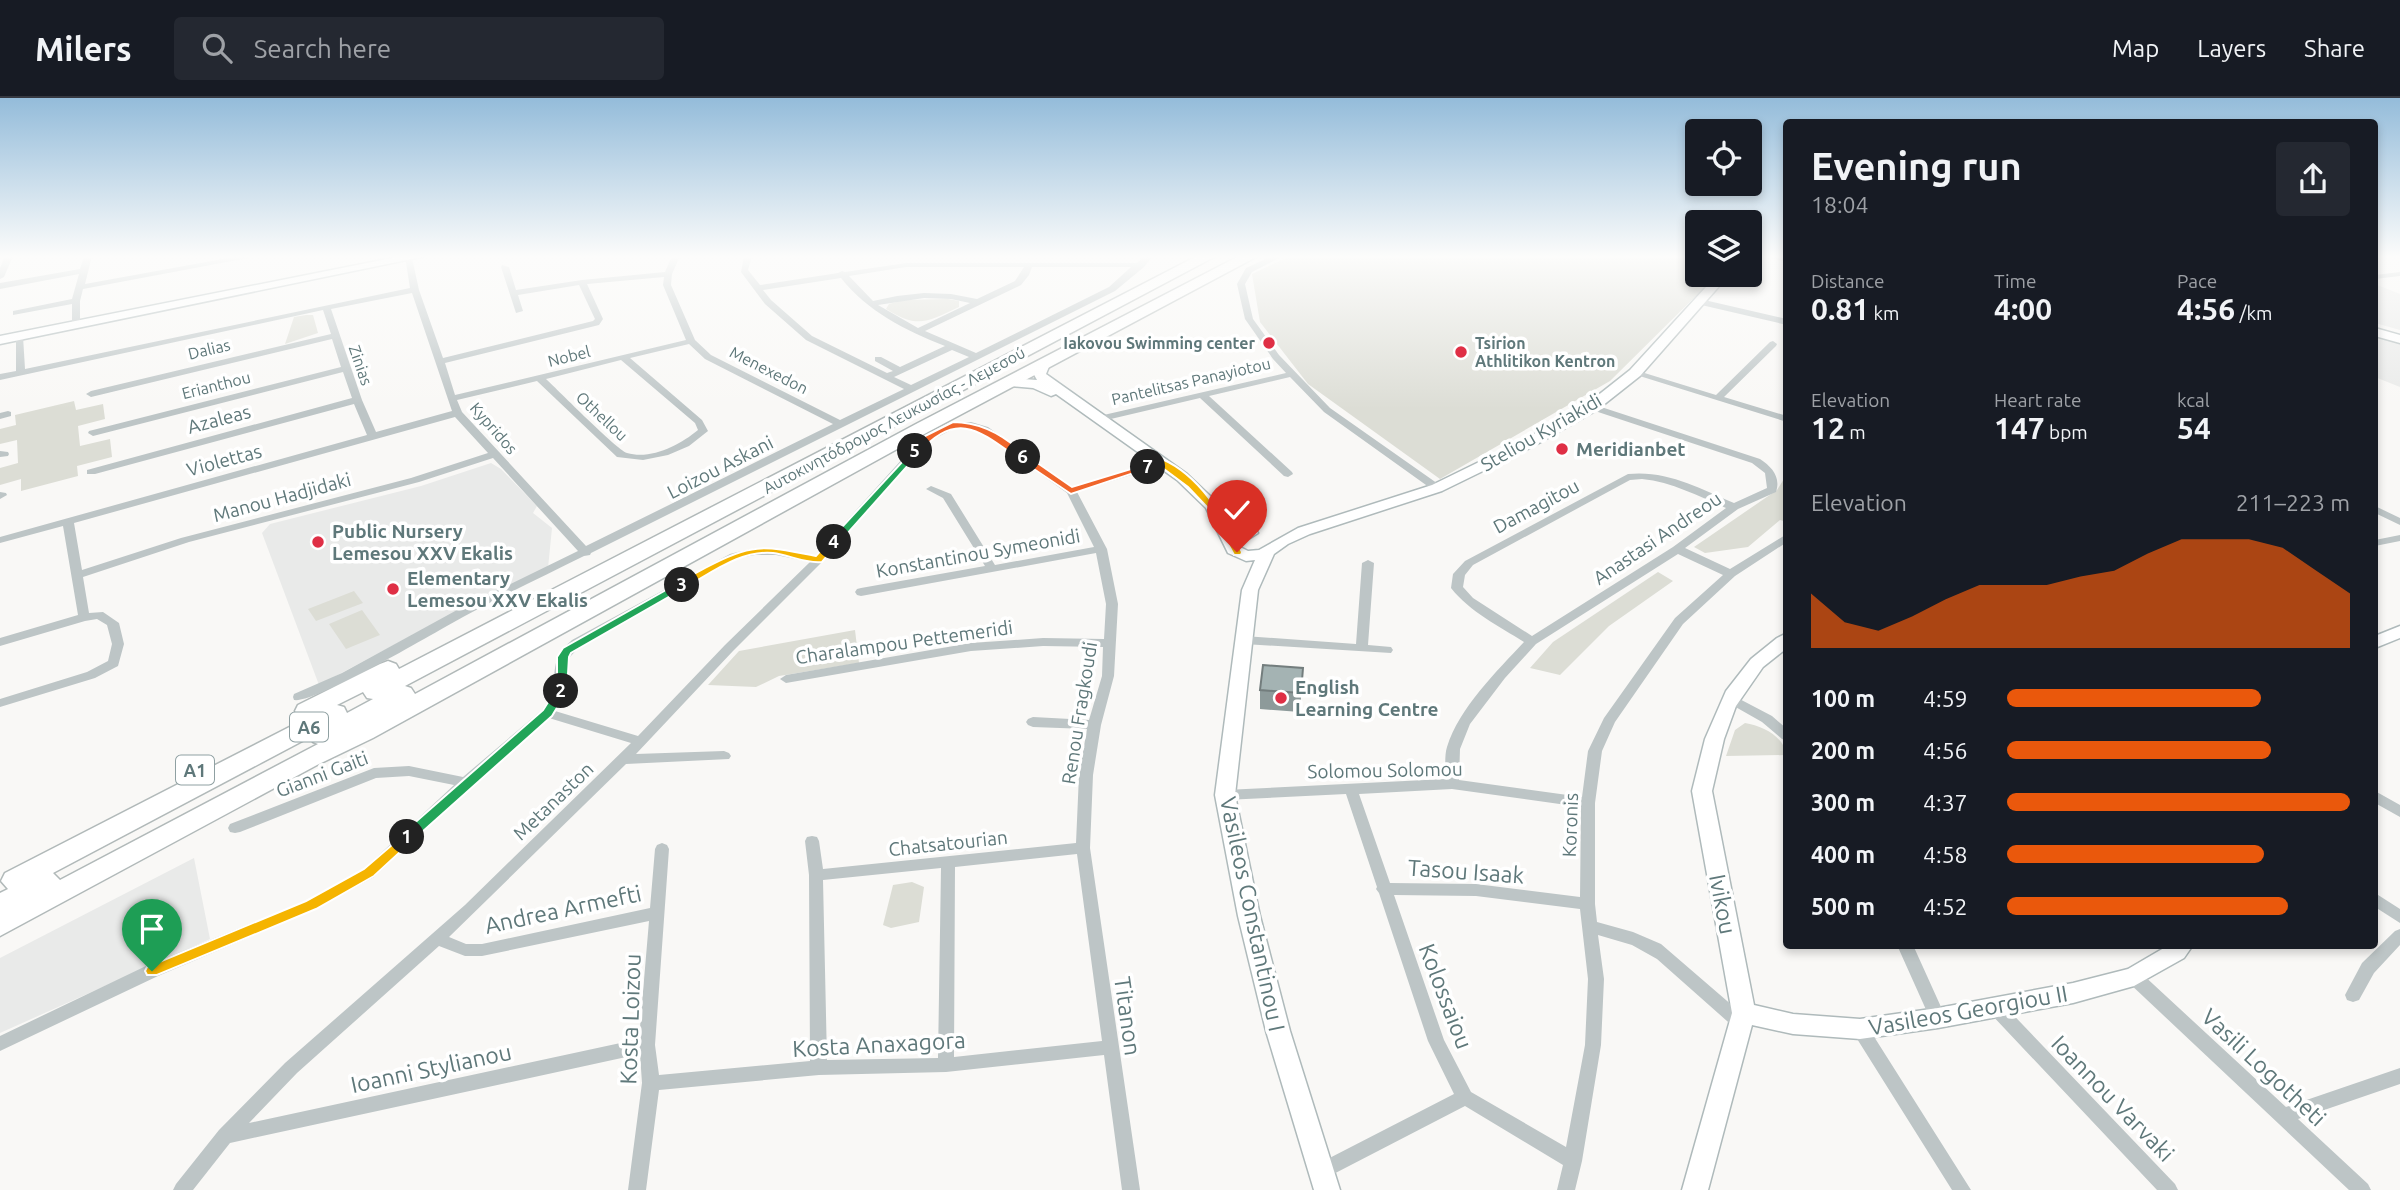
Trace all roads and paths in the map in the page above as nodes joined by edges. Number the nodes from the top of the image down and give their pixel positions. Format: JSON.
{"nodes":[{"id":1,"x":46,"y":307,"type":"edge"},
{"id":2,"x":76,"y":307,"type":"edge"},
{"id":3,"x":162,"y":307,"type":"edge"},
{"id":4,"x":326,"y":307,"type":"joint"},
{"id":5,"x":421,"y":307,"type":"edge"},
{"id":6,"x":518,"y":307,"type":"edge"},
{"id":7,"x":593,"y":307,"type":"edge"},
{"id":8,"x":676,"y":307,"type":"edge"},
{"id":9,"x":774,"y":307,"type":"edge"},
{"id":10,"x":876,"y":307,"type":"edge"},
{"id":11,"x":967,"y":307,"type":"edge"},
{"id":12,"x":1076,"y":307,"type":"edge"},
{"id":13,"x":1092,"y":307,"type":"edge"},
{"id":14,"x":1111,"y":307,"type":"edge"},
{"id":15,"x":1130,"y":307,"type":"edge"},
{"id":16,"x":1159,"y":307,"type":"edge"},
{"id":17,"x":1246,"y":307,"type":"edge"},
{"id":18,"x":1695,"y":307,"type":"edge"},
{"id":19,"x":1722,"y":307,"type":"edge"},
{"id":20,"x":519,"y":311,"type":"dead end"},
{"id":21,"x":16,"y":313,"type":"dead end"},
{"id":22,"x":1783,"y":321,"type":"edge"},
{"id":23,"x":76,"y":324,"type":"junction"},
{"id":24,"x":2378,"y":327,"type":"edge"},
{"id":25,"x":919,"y":331,"type":"junction"},
{"id":26,"x":2378,"y":333,"type":"edge"},
{"id":27,"x":2400,"y":334,"type":"edge"},
{"id":28,"x":19,"y":336,"type":"junction"},
{"id":29,"x":334,"y":336,"type":"junction"},
{"id":30,"x":2400,"y":339,"type":"edge"},
{"id":31,"x":0,"y":340,"type":"edge"},
{"id":32,"x":691,"y":341,"type":"junction"},
{"id":33,"x":149,"y":344,"type":"joint"},
{"id":34,"x":1773,"y":344,"type":"dead end"},
{"id":35,"x":953,"y":346,"type":"junction"},
{"id":36,"x":977,"y":357,"type":"junction"},
{"id":37,"x":625,"y":359,"type":"junction"},
{"id":38,"x":878,"y":359,"type":"dead end"},
{"id":39,"x":439,"y":362,"type":"junction"},
{"id":40,"x":1043,"y":363,"type":"junction"},
{"id":41,"x":347,"y":368,"type":"junction"},
{"id":42,"x":900,"y":371,"type":"junction"},
{"id":43,"x":21,"y":372,"type":"junction"},
{"id":44,"x":1635,"y":373,"type":"junction"},
{"id":45,"x":1292,"y":374,"type":"junction"},
{"id":46,"x":0,"y":377,"type":"edge"},
{"id":47,"x":887,"y":377,"type":"junction"},
{"id":48,"x":541,"y":379,"type":"junction"},
{"id":49,"x":1012,"y":382,"type":"junction"},
{"id":50,"x":911,"y":389,"type":"junction"},
{"id":51,"x":91,"y":394,"type":"dead end"},
{"id":52,"x":1202,"y":395,"type":"junction"},
{"id":53,"x":453,"y":398,"type":"junction"},
{"id":54,"x":1718,"y":398,"type":"junction"},
{"id":55,"x":357,"y":400,"type":"junction"},
{"id":56,"x":1592,"y":407,"type":"junction"},
{"id":57,"x":457,"y":413,"type":"junction"},
{"id":58,"x":1093,"y":416,"type":"junction"},
{"id":59,"x":1783,"y":418,"type":"edge"},
{"id":60,"x":842,"y":425,"type":"junction"},
{"id":61,"x":940,"y":429,"type":"joint"},
{"id":62,"x":93,"y":433,"type":"dead end"},
{"id":63,"x":373,"y":437,"type":"junction"},
{"id":64,"x":495,"y":454,"type":"junction"},
{"id":65,"x":1162,"y":462,"type":"junction"},
{"id":66,"x":91,"y":472,"type":"dead end"},
{"id":67,"x":1287,"y":474,"type":"dead end"},
{"id":68,"x":1437,"y":488,"type":"junction"},
{"id":69,"x":931,"y":489,"type":"dead end"},
{"id":70,"x":1071,"y":491,"type":"junction"},
{"id":71,"x":1734,"y":507,"type":"junction"},
{"id":72,"x":1213,"y":508,"type":"junction"},
{"id":73,"x":2378,"y":511,"type":"edge"},
{"id":74,"x":68,"y":521,"type":"junction"},
{"id":75,"x":2400,"y":522,"type":"edge"},
{"id":76,"x":1318,"y":526,"type":"junction"},
{"id":77,"x":1255,"y":533,"type":"junction"},
{"id":78,"x":2400,"y":538,"type":"edge"},
{"id":79,"x":0,"y":540,"type":"edge"},
{"id":80,"x":1783,"y":540,"type":"edge"},
{"id":81,"x":2378,"y":542,"type":"edge"},
{"id":82,"x":1236,"y":548,"type":"junction"},
{"id":83,"x":1101,"y":549,"type":"junction"},
{"id":84,"x":1677,"y":549,"type":"junction"},
{"id":85,"x":1269,"y":550,"type":"junction"},
{"id":86,"x":586,"y":553,"type":"junction"},
{"id":87,"x":818,"y":560,"type":"junction"},
{"id":88,"x":1368,"y":563,"type":"dead end"},
{"id":89,"x":617,"y":565,"type":"junction"},
{"id":90,"x":992,"y":569,"type":"junction"},
{"id":91,"x":1731,"y":574,"type":"junction"},
{"id":92,"x":78,"y":575,"type":"junction"},
{"id":93,"x":1250,"y":590,"type":"junction"},
{"id":94,"x":861,"y":592,"type":"dead end"},
{"id":95,"x":592,"y":594,"type":"junction"},
{"id":96,"x":84,"y":617,"type":"junction"},
{"id":97,"x":2400,"y":632,"type":"edge"},
{"id":98,"x":2378,"y":639,"type":"edge"},
{"id":99,"x":1244,"y":640,"type":"junction"},
{"id":100,"x":1532,"y":641,"type":"junction"},
{"id":101,"x":0,"y":642,"type":"edge"},
{"id":102,"x":1783,"y":642,"type":"edge"},
{"id":103,"x":1111,"y":643,"type":"junction"},
{"id":104,"x":1362,"y":648,"type":"junction"},
{"id":105,"x":1387,"y":650,"type":"dead end"},
{"id":106,"x":390,"y":668,"type":"junction"},
{"id":107,"x":786,"y":679,"type":"dead end"},
{"id":108,"x":299,"y":697,"type":"dead end"},
{"id":109,"x":1730,"y":698,"type":"junction"},
{"id":110,"x":0,"y":702,"type":"edge"},
{"id":111,"x":547,"y":713,"type":"junction"},
{"id":112,"x":1032,"y":722,"type":"dead end"},
{"id":113,"x":1094,"y":725,"type":"junction"},
{"id":114,"x":364,"y":732,"type":"junction"},
{"id":115,"x":1783,"y":732,"type":"edge"},
{"id":116,"x":641,"y":741,"type":"junction"},
{"id":117,"x":724,"y":756,"type":"dead end"},
{"id":118,"x":623,"y":759,"type":"junction"},
{"id":119,"x":465,"y":783,"type":"junction"},
{"id":120,"x":1452,"y":785,"type":"junction"},
{"id":121,"x":1351,"y":789,"type":"junction"},
{"id":122,"x":1225,"y":794,"type":"junction"},
{"id":123,"x":2378,"y":798,"type":"edge"},
{"id":124,"x":1588,"y":803,"type":"junction"},
{"id":125,"x":2400,"y":813,"type":"edge"},
{"id":126,"x":235,"y":828,"type":"dead end"},
{"id":127,"x":812,"y":841,"type":"dead end"},
{"id":128,"x":1083,"y":848,"type":"junction"},
{"id":129,"x":662,"y":849,"type":"dead end"},
{"id":130,"x":948,"y":863,"type":"junction"},
{"id":131,"x":0,"y":872,"type":"edge"},
{"id":132,"x":816,"y":875,"type":"junction"},
{"id":133,"x":0,"y":889,"type":"edge"},
{"id":134,"x":1383,"y":889,"type":"junction"},
{"id":135,"x":2378,"y":901,"type":"edge"},
{"id":136,"x":1587,"y":905,"type":"junction"},
{"id":137,"x":0,"y":906,"type":"edge"},
{"id":138,"x":657,"y":913,"type":"junction"},
{"id":139,"x":2400,"y":917,"type":"edge"},
{"id":140,"x":0,"y":925,"type":"edge"},
{"id":141,"x":1590,"y":928,"type":"junction"},
{"id":142,"x":2400,"y":935,"type":"edge"},
{"id":143,"x":437,"y":938,"type":"junction"},
{"id":144,"x":1907,"y":949,"type":"edge"},
{"id":145,"x":2179,"y":949,"type":"edge"},
{"id":146,"x":2134,"y":976,"type":"junction"},
{"id":147,"x":2353,"y":995,"type":"dead end"},
{"id":148,"x":1995,"y":1007,"type":"junction"},
{"id":149,"x":1938,"y":1018,"type":"junction"},
{"id":150,"x":1743,"y":1019,"type":"junction"},
{"id":151,"x":1860,"y":1029,"type":"junction"},
{"id":152,"x":0,"y":1044,"type":"edge"},
{"id":153,"x":647,"y":1045,"type":"junction"},
{"id":154,"x":1109,"y":1047,"type":"junction"},
{"id":155,"x":946,"y":1065,"type":"junction"},
{"id":156,"x":819,"y":1068,"type":"junction"},
{"id":157,"x":2400,"y":1076,"type":"edge"},
{"id":158,"x":651,"y":1083,"type":"junction"},
{"id":159,"x":1465,"y":1097,"type":"junction"},
{"id":160,"x":2283,"y":1116,"type":"junction"},
{"id":161,"x":225,"y":1136,"type":"junction"},
{"id":162,"x":1573,"y":1161,"type":"junction"},
{"id":163,"x":1324,"y":1181,"type":"edge"},
{"id":164,"x":182,"y":1190,"type":"edge"},
{"id":165,"x":637,"y":1190,"type":"edge"},
{"id":166,"x":1131,"y":1190,"type":"edge"},
{"id":167,"x":1566,"y":1190,"type":"edge"},
{"id":168,"x":1695,"y":1190,"type":"edge"},
{"id":169,"x":1962,"y":1190,"type":"edge"},
{"id":170,"x":2169,"y":1190,"type":"edge"},
{"id":171,"x":2362,"y":1190,"type":"edge"}],
"edges":[{"from":1,"to":21,"type":"street"},
{"from":2,"to":23,"type":"street"},
{"from":3,"to":23,"type":"street"},
{"from":4,"to":29,"type":"street","name":"Zinias"},
{"from":4,"to":33,"type":"street"},
{"from":5,"to":39,"type":"street","name":"Kypridos"},
{"from":6,"to":20,"type":"street"},
{"from":7,"to":39,"type":"street"},
{"from":8,"to":32,"type":"street","name":"Menexedon"},
{"from":9,"to":47,"type":"street"},
{"from":10,"to":25,"type":"street"},
{"from":11,"to":25,"type":"street"},
{"from":12,"to":36,"type":"street","name":"Loizou Askani"},
{"from":13,"to":106,"type":"highway"},
{"from":14,"to":89,"type":"highway","name":"Αυτοκινητόδρομος Λευκωσίας - Λεμεσού"},
{"from":15,"to":95,"type":"highway","name":"Αυτοκινητόδρομος Λευκωσίας - Λεμεσού"},
{"from":16,"to":40,"type":"highway"},
{"from":17,"to":45,"type":"street"},
{"from":18,"to":44,"type":"street","name":"Steliou Kyriakidi"},
{"from":19,"to":22,"type":"street"},
{"from":23,"to":28,"type":"street"},
{"from":24,"to":27,"type":"street"},
{"from":25,"to":35,"type":"street"},
{"from":26,"to":30,"type":"street"},
{"from":28,"to":31,"type":"street"},
{"from":28,"to":43,"type":"street"},
{"from":29,"to":41,"type":"street","name":"Zinias"},
{"from":29,"to":51,"type":"street","name":"Dalias"},
{"from":32,"to":37,"type":"street","name":"Nobel"},
{"from":32,"to":60,"type":"street","name":"Menexedon"},
{"from":33,"to":43,"type":"street"},
{"from":34,"to":54,"type":"street"},
{"from":35,"to":36,"type":"street"},
{"from":35,"to":42,"type":"street"},
{"from":36,"to":50,"type":"street","name":"Loizou Askani"},
{"from":37,"to":48,"type":"street","name":"Nobel"},
{"from":37,"to":48,"type":"street","name":"Othellou"},
{"from":38,"to":42,"type":"street"},
{"from":39,"to":53,"type":"street","name":"Kypridos"},
{"from":40,"to":49,"type":"highway"},
{"from":40,"to":58,"type":"street","name":"Vasileos Constantinou I"},
{"from":41,"to":55,"type":"street","name":"Zinias"},
{"from":41,"to":62,"type":"street","name":"Erianthou"},
{"from":42,"to":47,"type":"street"},
{"from":43,"to":46,"type":"street"},
{"from":44,"to":54,"type":"street"},
{"from":44,"to":56,"type":"street","name":"Steliou Kyriakidi"},
{"from":45,"to":52,"type":"street","name":"Pantelitsas Panayiotou"},
{"from":45,"to":68,"type":"street"},
{"from":47,"to":50,"type":"street"},
{"from":48,"to":53,"type":"street","name":"Nobel"},
{"from":49,"to":58,"type":"street","name":"Vasileos Constantinou I"},
{"from":49,"to":114,"type":"highway"},
{"from":50,"to":60,"type":"street","name":"Loizou Askani"},
{"from":52,"to":58,"type":"street","name":"Pantelitsas Panayiotou"},
{"from":52,"to":67,"type":"street"},
{"from":53,"to":57,"type":"street","name":"Kypridos"},
{"from":54,"to":59,"type":"street"},
{"from":55,"to":63,"type":"street","name":"Zinias"},
{"from":55,"to":66,"type":"street","name":"Azaleas"},
{"from":56,"to":68,"type":"street","name":"Steliou Kyriakidi"},
{"from":56,"to":71,"type":"street","name":"Anastasi Andreou"},
{"from":57,"to":63,"type":"street","name":"Violettas"},
{"from":57,"to":64,"type":"street","name":"Kypridos"},
{"from":58,"to":65,"type":"street","name":"Vasileos Constantinou I"},
{"from":60,"to":86,"type":"street","name":"Loizou Askani"},
{"from":61,"to":70,"type":"street","name":"Renou Fragkoudi"},
{"from":61,"to":87,"type":"street","name":"Metanaston"},
{"from":63,"to":74,"type":"street","name":"Violettas"},
{"from":64,"to":86,"type":"street","name":"Kypridos"},
{"from":64,"to":92,"type":"street","name":"Manou Hadjidaki"},
{"from":65,"to":70,"type":"street"},
{"from":65,"to":72,"type":"street","name":"Vasileos Constantinou I"},
{"from":68,"to":76,"type":"street","name":"Steliou Kyriakidi"},
{"from":69,"to":90,"type":"street"},
{"from":70,"to":83,"type":"street","name":"Renou Fragkoudi"},
{"from":71,"to":84,"type":"street","name":"Anastasi Andreou"},
{"from":71,"to":100,"type":"street","name":"Damagitou"},
{"from":72,"to":77,"type":"street","name":"Vasileos Constantinou I"},
{"from":72,"to":82,"type":"street","name":"Vasileos Constantinou I"},
{"from":73,"to":75,"type":"street"},
{"from":74,"to":79,"type":"street","name":"Violettas"},
{"from":74,"to":92,"type":"street"},
{"from":76,"to":77,"type":"street","name":"Steliou Kyriakidi"},
{"from":76,"to":85,"type":"street","name":"Steliou Kyriakidi"},
{"from":77,"to":82,"type":"street","name":"Steliou Kyriakidi"},
{"from":77,"to":85,"type":"street"},
{"from":78,"to":81,"type":"street"},
{"from":80,"to":91,"type":"street","name":"Koronis"},
{"from":82,"to":85,"type":"street","name":"Steliou Kyriakidi"},
{"from":82,"to":93,"type":"street","name":"Vasileos Constantinou I"},
{"from":83,"to":90,"type":"street","name":"Konstantinou Symeonidi"},
{"from":83,"to":103,"type":"street","name":"Renou Fragkoudi"},
{"from":84,"to":91,"type":"street"},
{"from":84,"to":100,"type":"street","name":"Anastasi Andreou"},
{"from":85,"to":93,"type":"street","name":"Vasileos Constantinou I"},
{"from":86,"to":108,"type":"street","name":"Loizou Askani"},
{"from":87,"to":111,"type":"street"},
{"from":87,"to":116,"type":"street","name":"Metanaston"},
{"from":88,"to":104,"type":"street"},
{"from":89,"to":106,"type":"highway"},
{"from":89,"to":133,"type":"highway","number":"A6"},
{"from":90,"to":94,"type":"street","name":"Konstantinou Symeonidi"},
{"from":91,"to":124,"type":"street","name":"Koronis"},
{"from":92,"to":96,"type":"street"},
{"from":93,"to":99,"type":"street","name":"Vasileos Constantinou I"},
{"from":95,"to":114,"type":"highway"},
{"from":95,"to":137,"type":"highway","number":"A6"},
{"from":96,"to":101,"type":"street"},
{"from":96,"to":110,"type":"street"},
{"from":97,"to":98,"type":"street"},
{"from":99,"to":104,"type":"street"},
{"from":99,"to":122,"type":"street","name":"Vasileos Constantinou I"},
{"from":100,"to":120,"type":"street","name":"Anastasi Andreou"},
{"from":102,"to":109,"type":"street","name":"Ivikou"},
{"from":103,"to":107,"type":"street","name":"Charalampou Pettemeridi"},
{"from":103,"to":113,"type":"street","name":"Renou Fragkoudi"},
{"from":104,"to":105,"type":"street"},
{"from":106,"to":131,"type":"highway","number":"A1"},
{"from":109,"to":115,"type":"street"},
{"from":109,"to":150,"type":"street","name":"Ivikou"},
{"from":111,"to":116,"type":"street"},
{"from":111,"to":119,"type":"street"},
{"from":112,"to":113,"type":"street"},
{"from":113,"to":128,"type":"street","name":"Renou Fragkoudi"},
{"from":114,"to":140,"type":"highway","number":"A1"},
{"from":116,"to":118,"type":"street","name":"Metanaston"},
{"from":117,"to":118,"type":"street"},
{"from":118,"to":143,"type":"street","name":"Metanaston"},
{"from":119,"to":126,"type":"street","name":"Gianni Gaiti"},
{"from":119,"to":152,"type":"street"},
{"from":120,"to":121,"type":"street","name":"Solomou Solomou"},
{"from":120,"to":124,"type":"street","name":"Solomou Solomou"},
{"from":121,"to":122,"type":"street","name":"Solomou Solomou"},
{"from":121,"to":134,"type":"street","name":"Kolossaiou"},
{"from":122,"to":163,"type":"street","name":"Vasileos Constantinou I"},
{"from":123,"to":125,"type":"street"},
{"from":124,"to":136,"type":"street","name":"Koronis"},
{"from":127,"to":132,"type":"street"},
{"from":128,"to":130,"type":"street","name":"Chatsatourian"},
{"from":128,"to":154,"type":"street","name":"Titanon"},
{"from":129,"to":138,"type":"street","name":"Kosta Loizou"},
{"from":130,"to":132,"type":"street","name":"Chatsatourian"},
{"from":130,"to":155,"type":"street"},
{"from":132,"to":156,"type":"street"},
{"from":134,"to":136,"type":"street","name":"Tasou Isaak"},
{"from":134,"to":159,"type":"street","name":"Kolossaiou"},
{"from":135,"to":139,"type":"street"},
{"from":136,"to":141,"type":"street","name":"Koronis"},
{"from":138,"to":143,"type":"street","name":"Andrea Armefti"},
{"from":138,"to":153,"type":"street","name":"Kosta Loizou"},
{"from":141,"to":150,"type":"street"},
{"from":141,"to":162,"type":"street","name":"Koronis"},
{"from":142,"to":147,"type":"street"},
{"from":143,"to":161,"type":"street","name":"Metanaston"},
{"from":144,"to":149,"type":"street"},
{"from":145,"to":146,"type":"street","name":"Vasileos Georgiou II"},
{"from":146,"to":148,"type":"street","name":"Vasileos Georgiou II"},
{"from":146,"to":160,"type":"street","name":"Vasili Logotheti"},
{"from":148,"to":149,"type":"street","name":"Vasileos Georgiou II"},
{"from":148,"to":170,"type":"street","name":"Ioannou Varvaki"},
{"from":149,"to":151,"type":"street","name":"Vasileos Georgiou II"},
{"from":150,"to":151,"type":"street","name":"Vasileos Georgiou II"},
{"from":150,"to":168,"type":"street","name":"Ivikou"},
{"from":151,"to":169,"type":"street"},
{"from":153,"to":158,"type":"street","name":"Kosta Loizou"},
{"from":153,"to":161,"type":"street","name":"Ioanni Stylianou"},
{"from":154,"to":155,"type":"street","name":"Kosta Anaxagora"},
{"from":154,"to":166,"type":"street","name":"Titanon"},
{"from":155,"to":156,"type":"street","name":"Kosta Anaxagora"},
{"from":156,"to":158,"type":"street","name":"Kosta Anaxagora"},
{"from":157,"to":160,"type":"street"},
{"from":158,"to":165,"type":"street","name":"Kosta Loizou"},
{"from":159,"to":162,"type":"street"},
{"from":159,"to":163,"type":"street"},
{"from":160,"to":171,"type":"street","name":"Vasili Logotheti"},
{"from":161,"to":164,"type":"street","name":"Metanaston"},
{"from":162,"to":167,"type":"street","name":"Koronis"}]}
